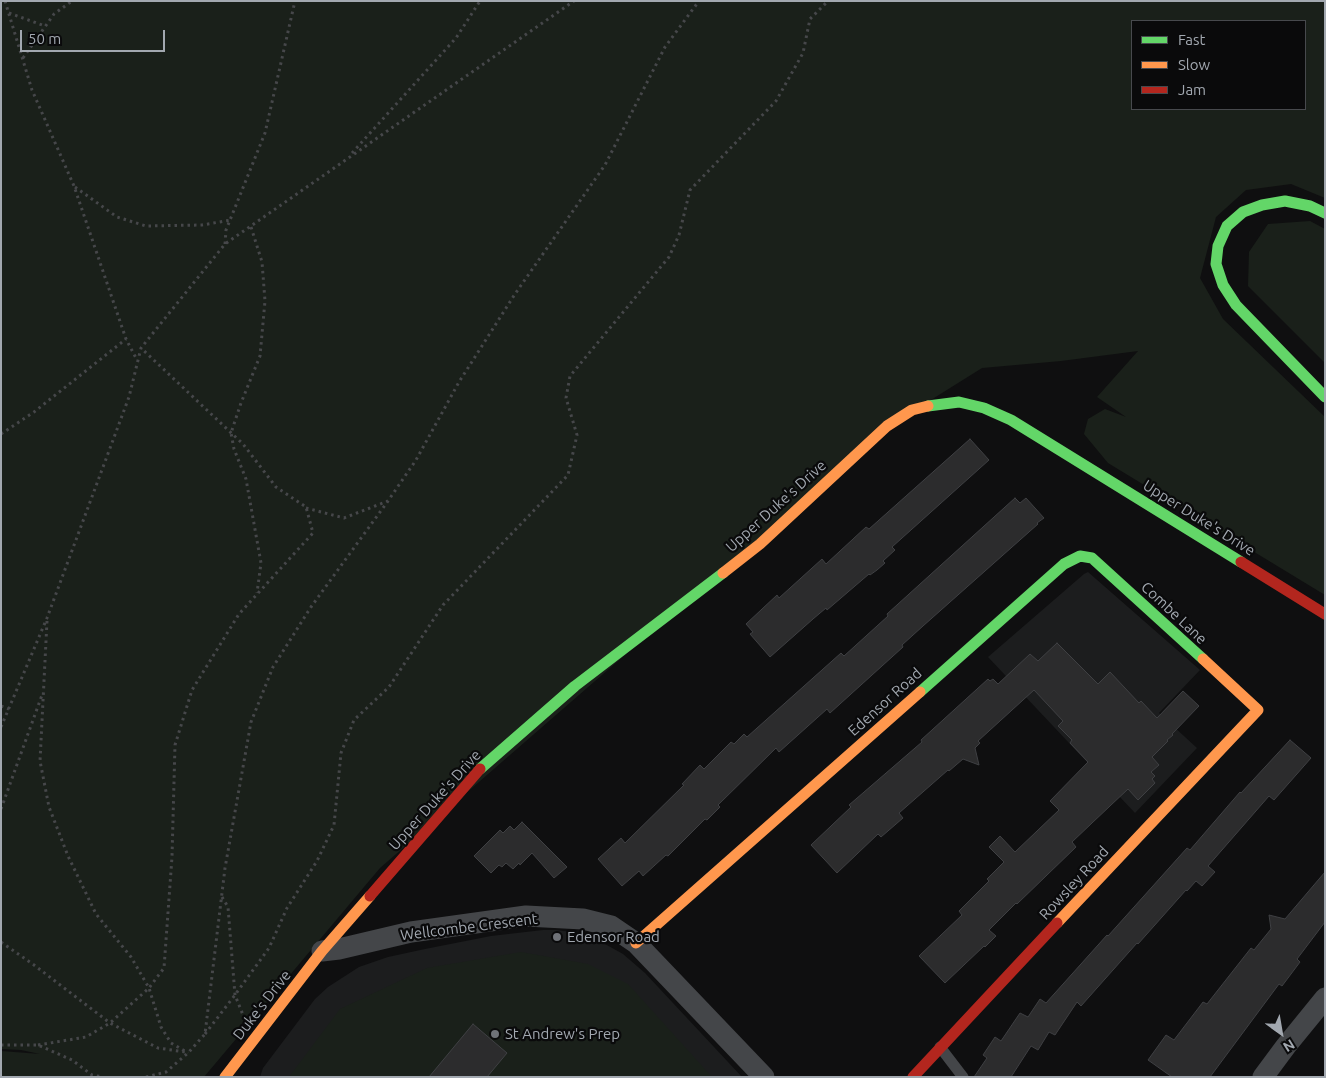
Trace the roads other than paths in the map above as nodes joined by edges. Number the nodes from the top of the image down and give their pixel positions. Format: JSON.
{"nodes":[{"id":1,"x":1325,"y":213,"type":"edge"},
{"id":2,"x":1325,"y":397,"type":"edge"},
{"id":3,"x":1064,"y":564,"type":"joint"},
{"id":4,"x":1325,"y":614,"type":"edge"},
{"id":5,"x":1258,"y":710,"type":"joint"},
{"id":6,"x":636,"y":943,"type":"junction"},
{"id":7,"x":322,"y":951,"type":"junction"},
{"id":8,"x":1325,"y":998,"type":"edge"},
{"id":9,"x":940,"y":1047,"type":"junction"},
{"id":10,"x":918,"y":1075,"type":"edge"},
{"id":11,"x":225,"y":1077,"type":"edge"},
{"id":12,"x":764,"y":1077,"type":"edge"},
{"id":13,"x":962,"y":1077,"type":"edge"},
{"id":14,"x":1263,"y":1077,"type":"edge"}],
"edges":[{"from":1,"to":2,"type":"main road"},
{"from":3,"to":5,"type":"main road","name":"Combe Lane"},
{"from":3,"to":6,"type":"main road","name":"Edensor Road"},
{"from":4,"to":7,"type":"main road","name":"Upper Duke's Drive"},
{"from":5,"to":9,"type":"main road","name":"Rowsley Road"},
{"from":6,"to":7,"type":"street","name":"Wellcombe Crescent"},
{"from":6,"to":12,"type":"street","name":"Wellcombe Crescent"},
{"from":7,"to":11,"type":"main road","name":"Duke's Drive"},
{"from":8,"to":14,"type":"street"},
{"from":9,"to":10,"type":"main road","name":"Rowsley Road"},
{"from":9,"to":13,"type":"lane"}]}
